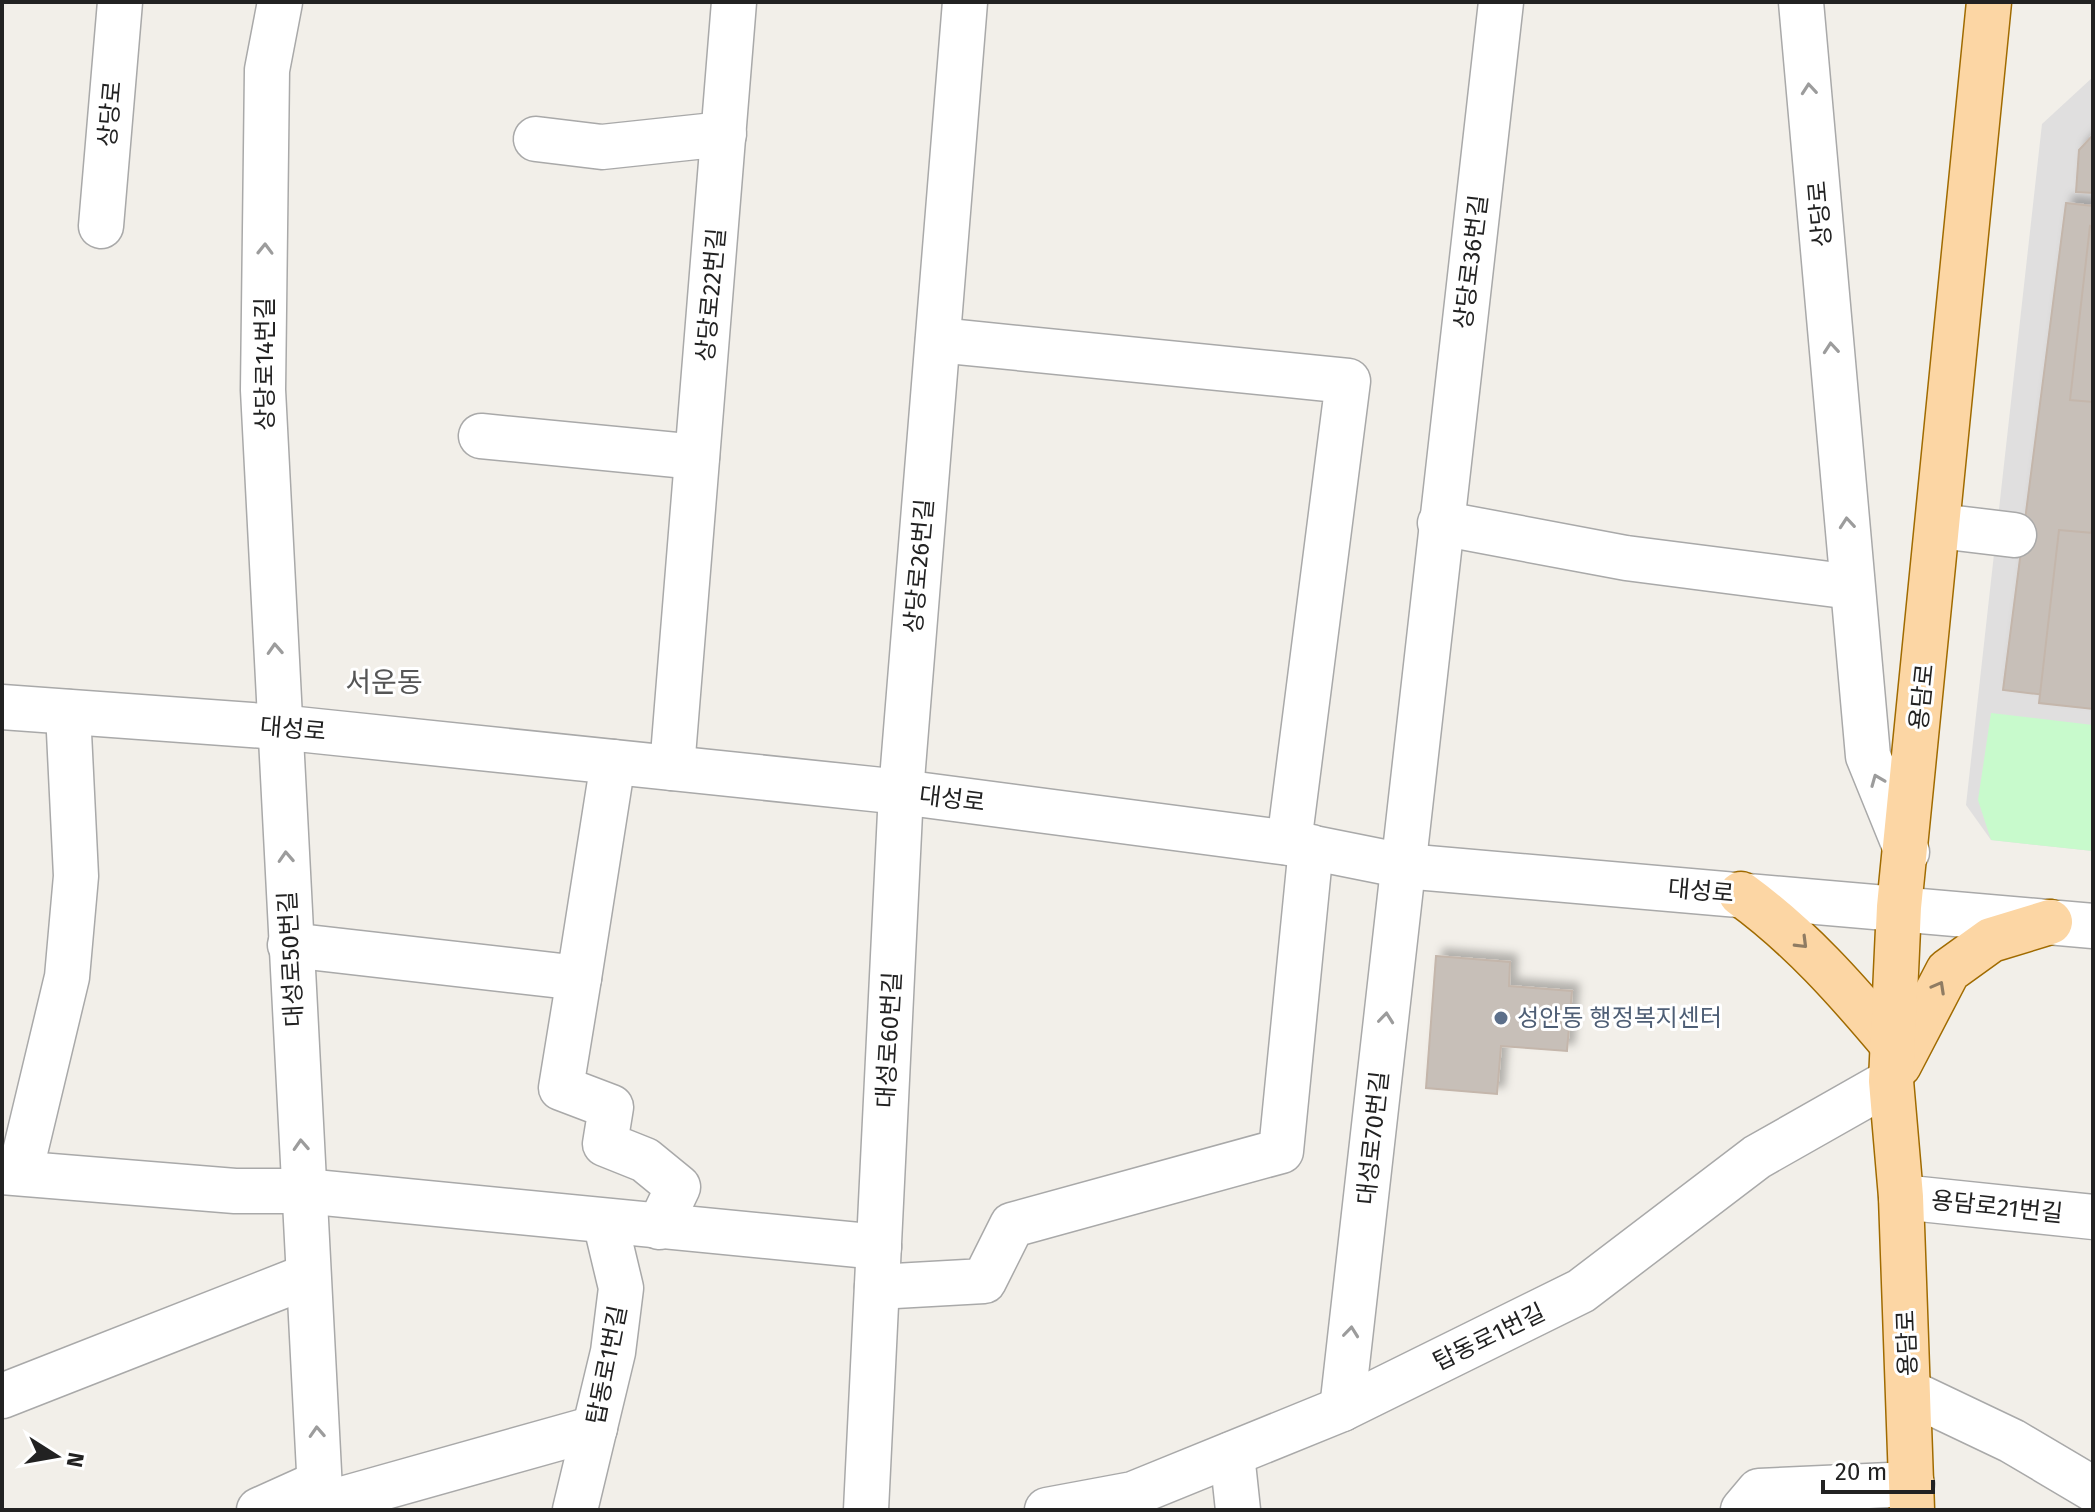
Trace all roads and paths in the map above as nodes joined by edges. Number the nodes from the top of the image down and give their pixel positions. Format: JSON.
{"nodes":[{"id":1,"x":120,"y":2,"type":"edge"},
{"id":2,"x":280,"y":2,"type":"edge"},
{"id":3,"x":734,"y":2,"type":"edge"},
{"id":4,"x":965,"y":2,"type":"edge"},
{"id":5,"x":1501,"y":2,"type":"edge"},
{"id":6,"x":1801,"y":2,"type":"edge"},
{"id":7,"x":1989,"y":2,"type":"edge"},
{"id":8,"x":724,"y":134,"type":"junction"},
{"id":9,"x":536,"y":139,"type":"dead end"},
{"id":10,"x":101,"y":226,"type":"dead end"},
{"id":11,"x":938,"y":340,"type":"junction"},
{"id":12,"x":481,"y":436,"type":"dead end"},
{"id":13,"x":697,"y":457,"type":"junction"},
{"id":14,"x":1440,"y":523,"type":"junction"},
{"id":15,"x":1939,"y":526,"type":"junction"},
{"id":16,"x":2014,"y":535,"type":"dead end"},
{"id":17,"x":1852,"y":587,"type":"junction"},
{"id":18,"x":2,"y":707,"type":"edge"},
{"id":19,"x":68,"y":712,"type":"junction"},
{"id":20,"x":278,"y":727,"type":"junction"},
{"id":21,"x":613,"y":762,"type":"junction"},
{"id":22,"x":672,"y":768,"type":"junction"},
{"id":23,"x":901,"y":792,"type":"junction"},
{"id":24,"x":1300,"y":845,"type":"junction"},
{"id":25,"x":1907,"y":852,"type":"junction"},
{"id":26,"x":1404,"y":866,"type":"junction"},
{"id":27,"x":1741,"y":894,"type":"junction"},
{"id":28,"x":1899,"y":907,"type":"junction"},
{"id":29,"x":2050,"y":922,"type":"junction"},
{"id":30,"x":2093,"y":926,"type":"edge"},
{"id":31,"x":290,"y":945,"type":"junction"},
{"id":32,"x":579,"y":978,"type":"junction"},
{"id":33,"x":1892,"y":1063,"type":"junction"},
{"id":34,"x":11,"y":1172,"type":"edge"},
{"id":35,"x":304,"y":1191,"type":"junction"},
{"id":36,"x":1901,"y":1197,"type":"junction"},
{"id":37,"x":2093,"y":1217,"type":"edge"},
{"id":38,"x":605,"y":1221,"type":"junction"},
{"id":39,"x":659,"y":1227,"type":"junction"},
{"id":40,"x":878,"y":1267,"type":"junction"},
{"id":41,"x":308,"y":1276,"type":"junction"},
{"id":42,"x":1909,"y":1392,"type":"junction"},
{"id":43,"x":2,"y":1396,"type":"edge"},
{"id":44,"x":1342,"y":1409,"type":"junction"},
{"id":45,"x":595,"y":1428,"type":"junction"},
{"id":46,"x":1232,"y":1454,"type":"junction"},
{"id":47,"x":2093,"y":1489,"type":"edge"},
{"id":48,"x":1912,"y":1497,"type":"edge"},
{"id":49,"x":320,"y":1500,"type":"edge"},
{"id":50,"x":259,"y":1510,"type":"edge"},
{"id":51,"x":575,"y":1510,"type":"edge"},
{"id":52,"x":866,"y":1510,"type":"edge"},
{"id":53,"x":1047,"y":1510,"type":"edge"},
{"id":54,"x":1238,"y":1510,"type":"edge"},
{"id":55,"x":1743,"y":1510,"type":"edge"}],
"edges":[{"from":1,"to":10,"type":"street","name":"상당로"},
{"from":20,"to":2,"type":"street","name":"상당로14번길","one_way":true},
{"from":3,"to":8,"type":"street","name":"상당로22번길"},
{"from":4,"to":11,"type":"street","name":"상당로26번길"},
{"from":5,"to":14,"type":"street","name":"상당로36번길"},
{"from":17,"to":6,"type":"street","name":"상당로","one_way":true},
{"from":7,"to":15,"type":"main road","name":"용담로"},
{"from":8,"to":9,"type":"street"},
{"from":8,"to":13,"type":"street","name":"상당로22번길"},
{"from":11,"to":23,"type":"street","name":"상당로26번길"},
{"from":11,"to":24,"type":"street"},
{"from":12,"to":13,"type":"street"},
{"from":13,"to":22,"type":"street","name":"상당로22번길"},
{"from":14,"to":17,"type":"street"},
{"from":14,"to":26,"type":"street","name":"상당로36번길"},
{"from":15,"to":16,"type":"street"},
{"from":15,"to":25,"type":"main road","name":"용담로"},
{"from":25,"to":17,"type":"street","one_way":true},
{"from":18,"to":19,"type":"street","name":"대성로"},
{"from":19,"to":20,"type":"street","name":"대성로"},
{"from":19,"to":34,"type":"street"},
{"from":20,"to":21,"type":"street","name":"대성로"},
{"from":31,"to":20,"type":"street","name":"대성로50번길","one_way":true},
{"from":21,"to":22,"type":"street","name":"대성로"},
{"from":21,"to":32,"type":"street"},
{"from":22,"to":23,"type":"street","name":"대성로"},
{"from":23,"to":24,"type":"street","name":"대성로"},
{"from":23,"to":40,"type":"street","name":"대성로60번길"},
{"from":24,"to":26,"type":"street","name":"대성로"},
{"from":24,"to":40,"type":"street"},
{"from":25,"to":28,"type":"main road","name":"용담로"},
{"from":26,"to":27,"type":"street","name":"대성로"},
{"from":44,"to":26,"type":"street","name":"대성로70번길","one_way":true},
{"from":27,"to":28,"type":"street","name":"대성로"},
{"from":27,"to":33,"type":"main road","one_way":true},
{"from":28,"to":29,"type":"street","name":"대성로"},
{"from":28,"to":33,"type":"main road","name":"용담로"},
{"from":29,"to":30,"type":"street","name":"대성로"},
{"from":33,"to":29,"type":"main road","one_way":true},
{"from":31,"to":32,"type":"street"},
{"from":35,"to":31,"type":"street","name":"대성로50번길","one_way":true},
{"from":32,"to":39,"type":"street"},
{"from":33,"to":36,"type":"main road","name":"용담로"},
{"from":33,"to":44,"type":"street","name":"탑동로1번길"},
{"from":34,"to":35,"type":"street"},
{"from":35,"to":38,"type":"street"},
{"from":35,"to":41,"type":"street","name":"대성로50번길"},
{"from":36,"to":37,"type":"street","name":"용담로21번길"},
{"from":36,"to":42,"type":"main road","name":"용담로"},
{"from":38,"to":39,"type":"street"},
{"from":38,"to":45,"type":"street","name":"탑동로1번길"},
{"from":39,"to":40,"type":"street"},
{"from":40,"to":52,"type":"street","name":"대성로60번길"},
{"from":41,"to":43,"type":"street"},
{"from":49,"to":41,"type":"street","name":"대성로50번길","one_way":true},
{"from":42,"to":47,"type":"street","name":"용담로"},
{"from":42,"to":48,"type":"main road","name":"용담로"},
{"from":44,"to":46,"type":"street","name":"탑동로1번길"},
{"from":45,"to":49,"type":"street"},
{"from":45,"to":51,"type":"street","name":"탑동로1번길"},
{"from":46,"to":53,"type":"street","name":"탑동로1번길"},
{"from":46,"to":54,"type":"street"},
{"from":48,"to":55,"type":"street","name":"용담로"},
{"from":49,"to":50,"type":"street"}]}
